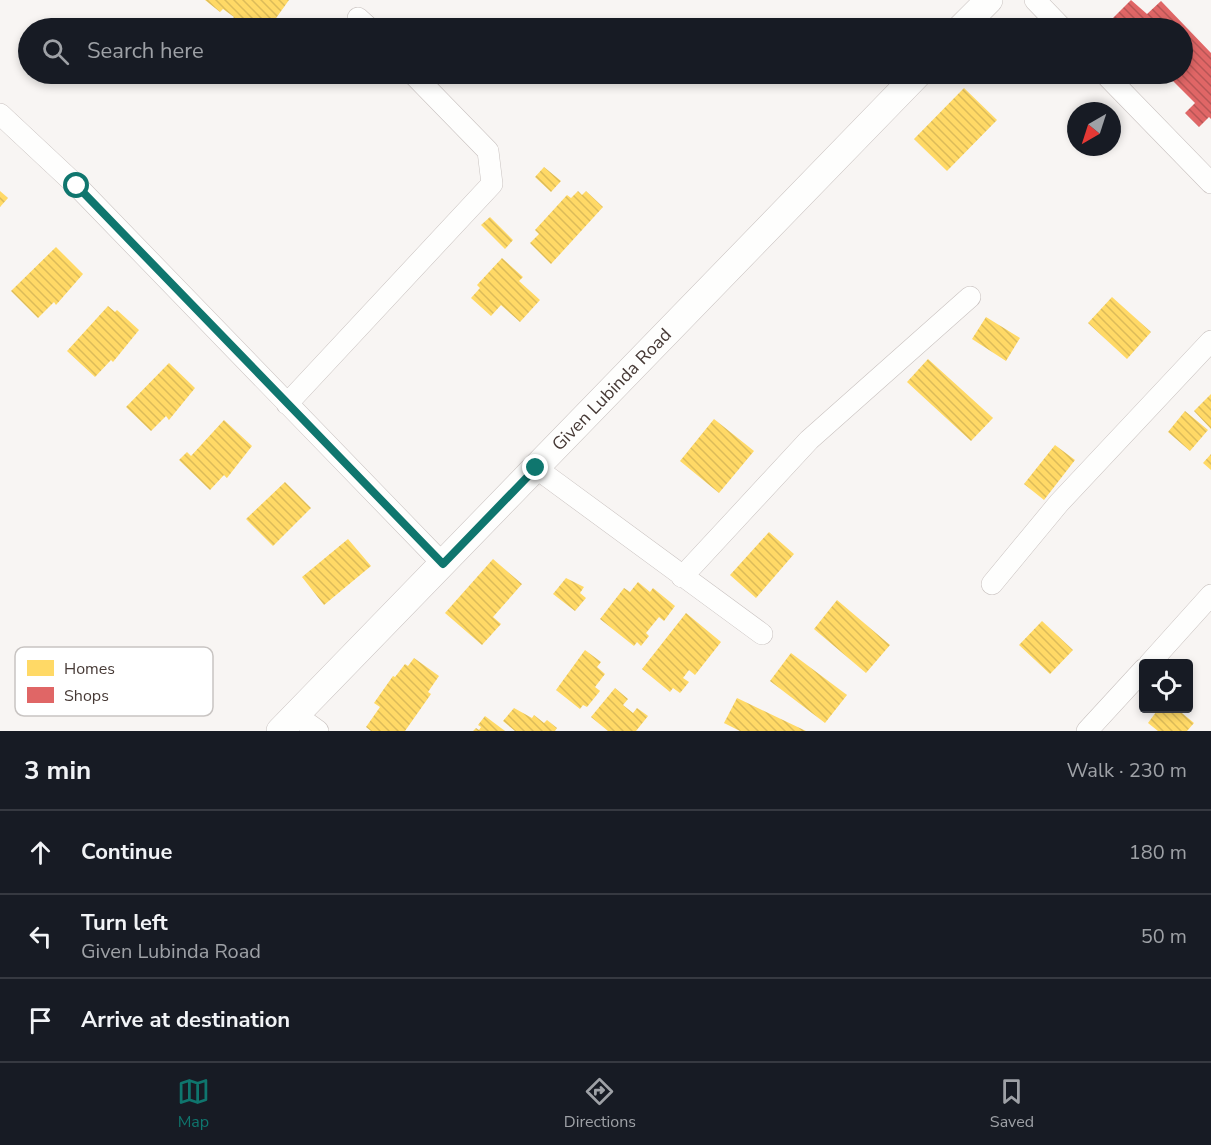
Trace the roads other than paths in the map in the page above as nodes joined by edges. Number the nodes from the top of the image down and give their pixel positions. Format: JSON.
{"nodes":[{"id":1,"x":989,"y":0,"type":"edge"},
{"id":2,"x":1035,"y":0,"type":"edge"},
{"id":3,"x":971,"y":18,"type":"edge"},
{"id":4,"x":1052,"y":18,"type":"edge"},
{"id":5,"x":423,"y":84,"type":"edge"},
{"id":6,"x":908,"y":84,"type":"edge"},
{"id":7,"x":1115,"y":84,"type":"edge"},
{"id":8,"x":0,"y":114,"type":"edge"},
{"id":9,"x":1211,"y":183,"type":"edge"},
{"id":10,"x":970,"y":297,"type":"dead end"},
{"id":11,"x":1211,"y":341,"type":"edge"},
{"id":12,"x":287,"y":404,"type":"junction"},
{"id":13,"x":536,"y":468,"type":"junction"},
{"id":14,"x":443,"y":564,"type":"junction"},
{"id":15,"x":682,"y":577,"type":"junction"},
{"id":16,"x":992,"y":584,"type":"dead end"},
{"id":17,"x":1211,"y":596,"type":"edge"},
{"id":18,"x":762,"y":634,"type":"dead end"},
{"id":19,"x":1153,"y":659,"type":"edge"},
{"id":20,"x":1139,"y":673,"type":"edge"},
{"id":21,"x":288,"y":723,"type":"edge"},
{"id":22,"x":318,"y":731,"type":"edge"},
{"id":23,"x":1087,"y":731,"type":"edge"}],
"edges":[{"from":1,"to":3,"type":"street"},
{"from":2,"to":4,"type":"street"},
{"from":5,"to":12,"type":"street"},
{"from":6,"to":13,"type":"street","name":"Given Lubinda Road"},
{"from":7,"to":9,"type":"street"},
{"from":8,"to":12,"type":"street"},
{"from":10,"to":15,"type":"street"},
{"from":11,"to":16,"type":"street"},
{"from":12,"to":14,"type":"street"},
{"from":13,"to":14,"type":"street","name":"Given Lubinda Road"},
{"from":13,"to":15,"type":"street"},
{"from":14,"to":21,"type":"street","name":"Given Lubinda Road"},
{"from":15,"to":18,"type":"street"},
{"from":17,"to":19,"type":"street"},
{"from":20,"to":23,"type":"street"},
{"from":21,"to":22,"type":"street"}]}
